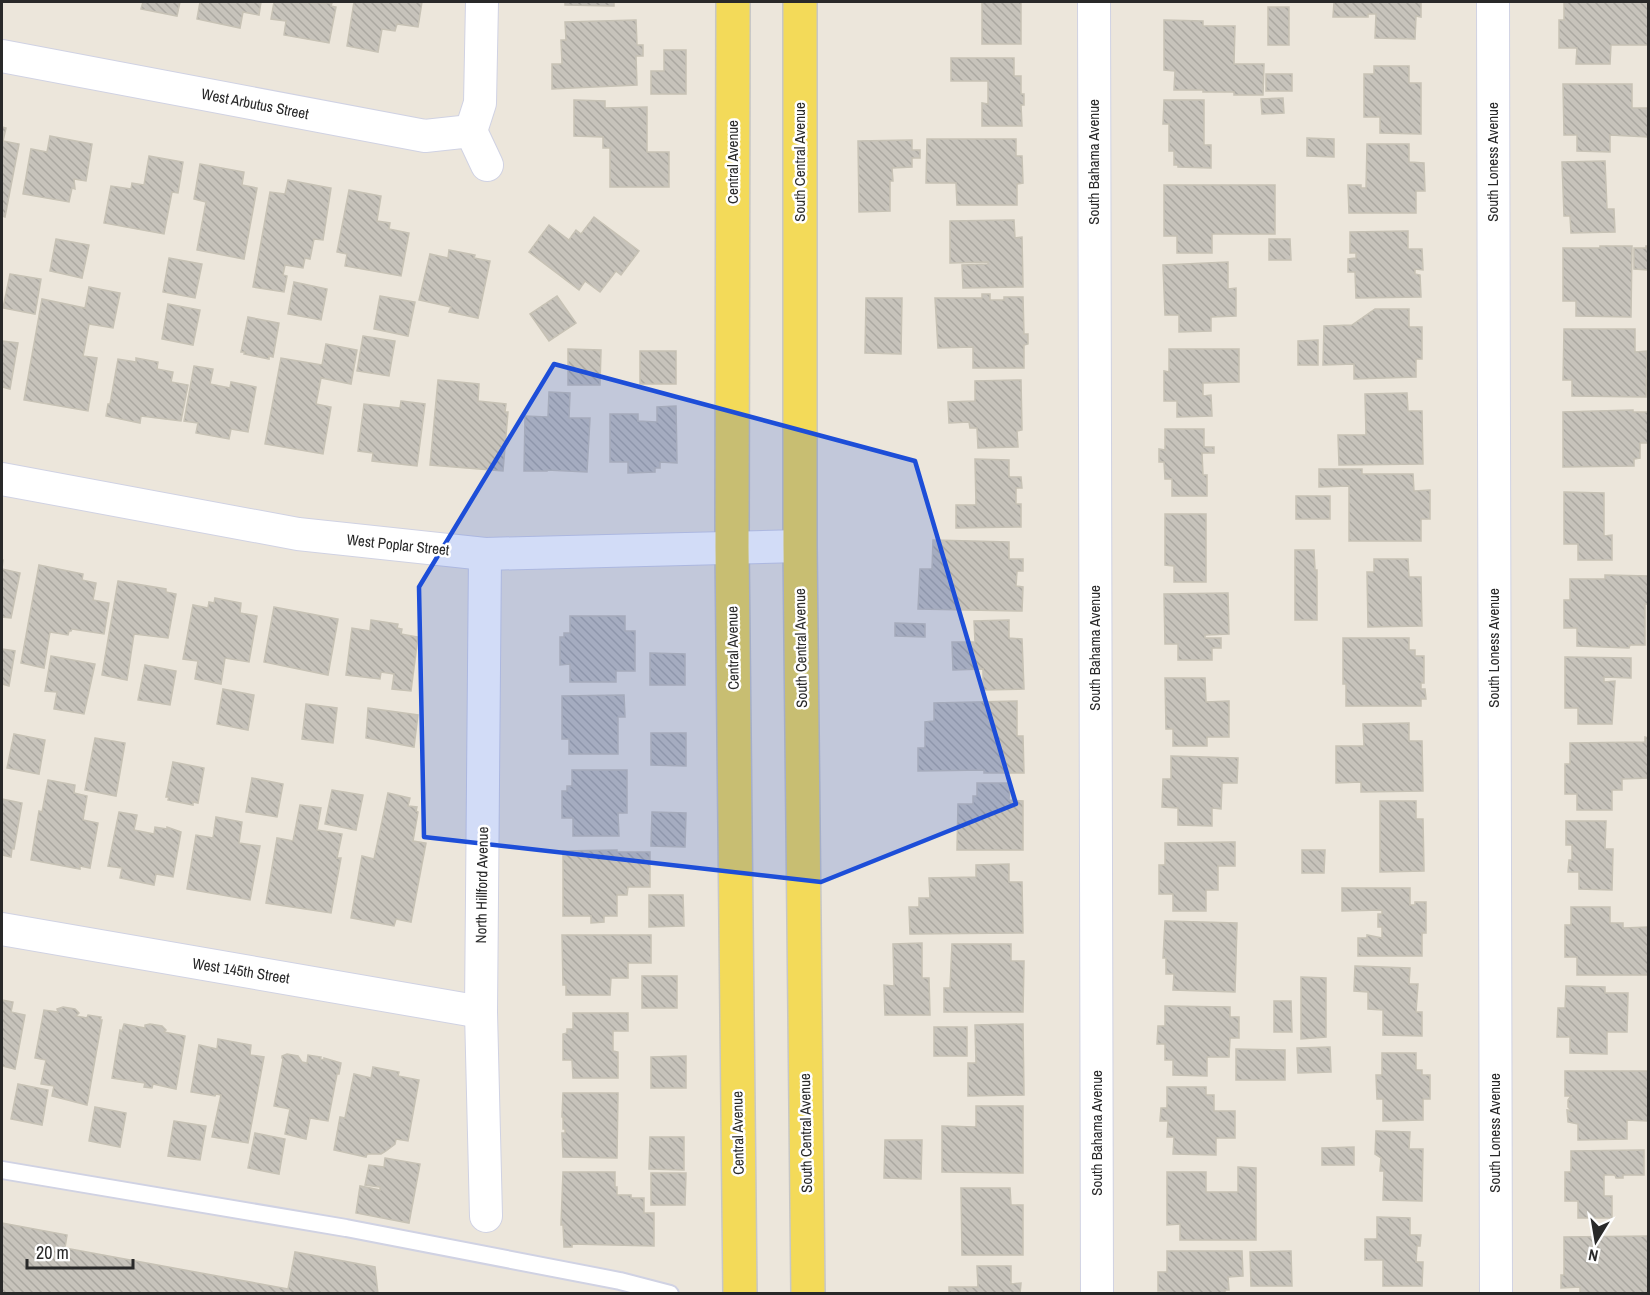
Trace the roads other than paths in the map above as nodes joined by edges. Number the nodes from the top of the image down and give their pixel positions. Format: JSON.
{"nodes":[{"id":1,"x":482,"y":2,"type":"edge"},
{"id":2,"x":733,"y":2,"type":"edge"},
{"id":3,"x":800,"y":2,"type":"edge"},
{"id":4,"x":1094,"y":2,"type":"edge"},
{"id":5,"x":1492,"y":2,"type":"edge"},
{"id":6,"x":2,"y":56,"type":"edge"},
{"id":7,"x":471,"y":131,"type":"junction"},
{"id":8,"x":487,"y":165,"type":"dead end"},
{"id":9,"x":2,"y":479,"type":"edge"},
{"id":10,"x":800,"y":546,"type":"junction"},
{"id":11,"x":732,"y":548,"type":"junction"},
{"id":12,"x":485,"y":554,"type":"junction"},
{"id":13,"x":2,"y":929,"type":"edge"},
{"id":14,"x":481,"y":1012,"type":"junction"},
{"id":15,"x":2,"y":1170,"type":"edge"},
{"id":16,"x":486,"y":1216,"type":"dead end"},
{"id":17,"x":670,"y":1293,"type":"edge"},
{"id":18,"x":740,"y":1293,"type":"edge"},
{"id":19,"x":808,"y":1293,"type":"edge"},
{"id":20,"x":1097,"y":1293,"type":"edge"},
{"id":21,"x":1496,"y":1293,"type":"edge"}],
"edges":[{"from":1,"to":7,"type":"street"},
{"from":2,"to":11,"type":"main road","name":"Central Avenue"},
{"from":3,"to":10,"type":"main road","name":"South Central Avenue"},
{"from":4,"to":20,"type":"street","name":"South Bahama Avenue"},
{"from":5,"to":21,"type":"street","name":"South Loness Avenue"},
{"from":6,"to":7,"type":"street","name":"West Arbutus Street"},
{"from":7,"to":8,"type":"street"},
{"from":9,"to":12,"type":"street","name":"West Poplar Street"},
{"from":10,"to":11,"type":"street","name":"West Poplar Street"},
{"from":10,"to":19,"type":"main road","name":"South Central Avenue"},
{"from":11,"to":12,"type":"street","name":"West Poplar Street"},
{"from":11,"to":18,"type":"main road","name":"Central Avenue"},
{"from":12,"to":14,"type":"street","name":"North Hillford Avenue"},
{"from":13,"to":14,"type":"street","name":"West 145th Street"},
{"from":14,"to":16,"type":"street","name":"North Hillford Avenue"},
{"from":15,"to":17,"type":"lane"}]}
